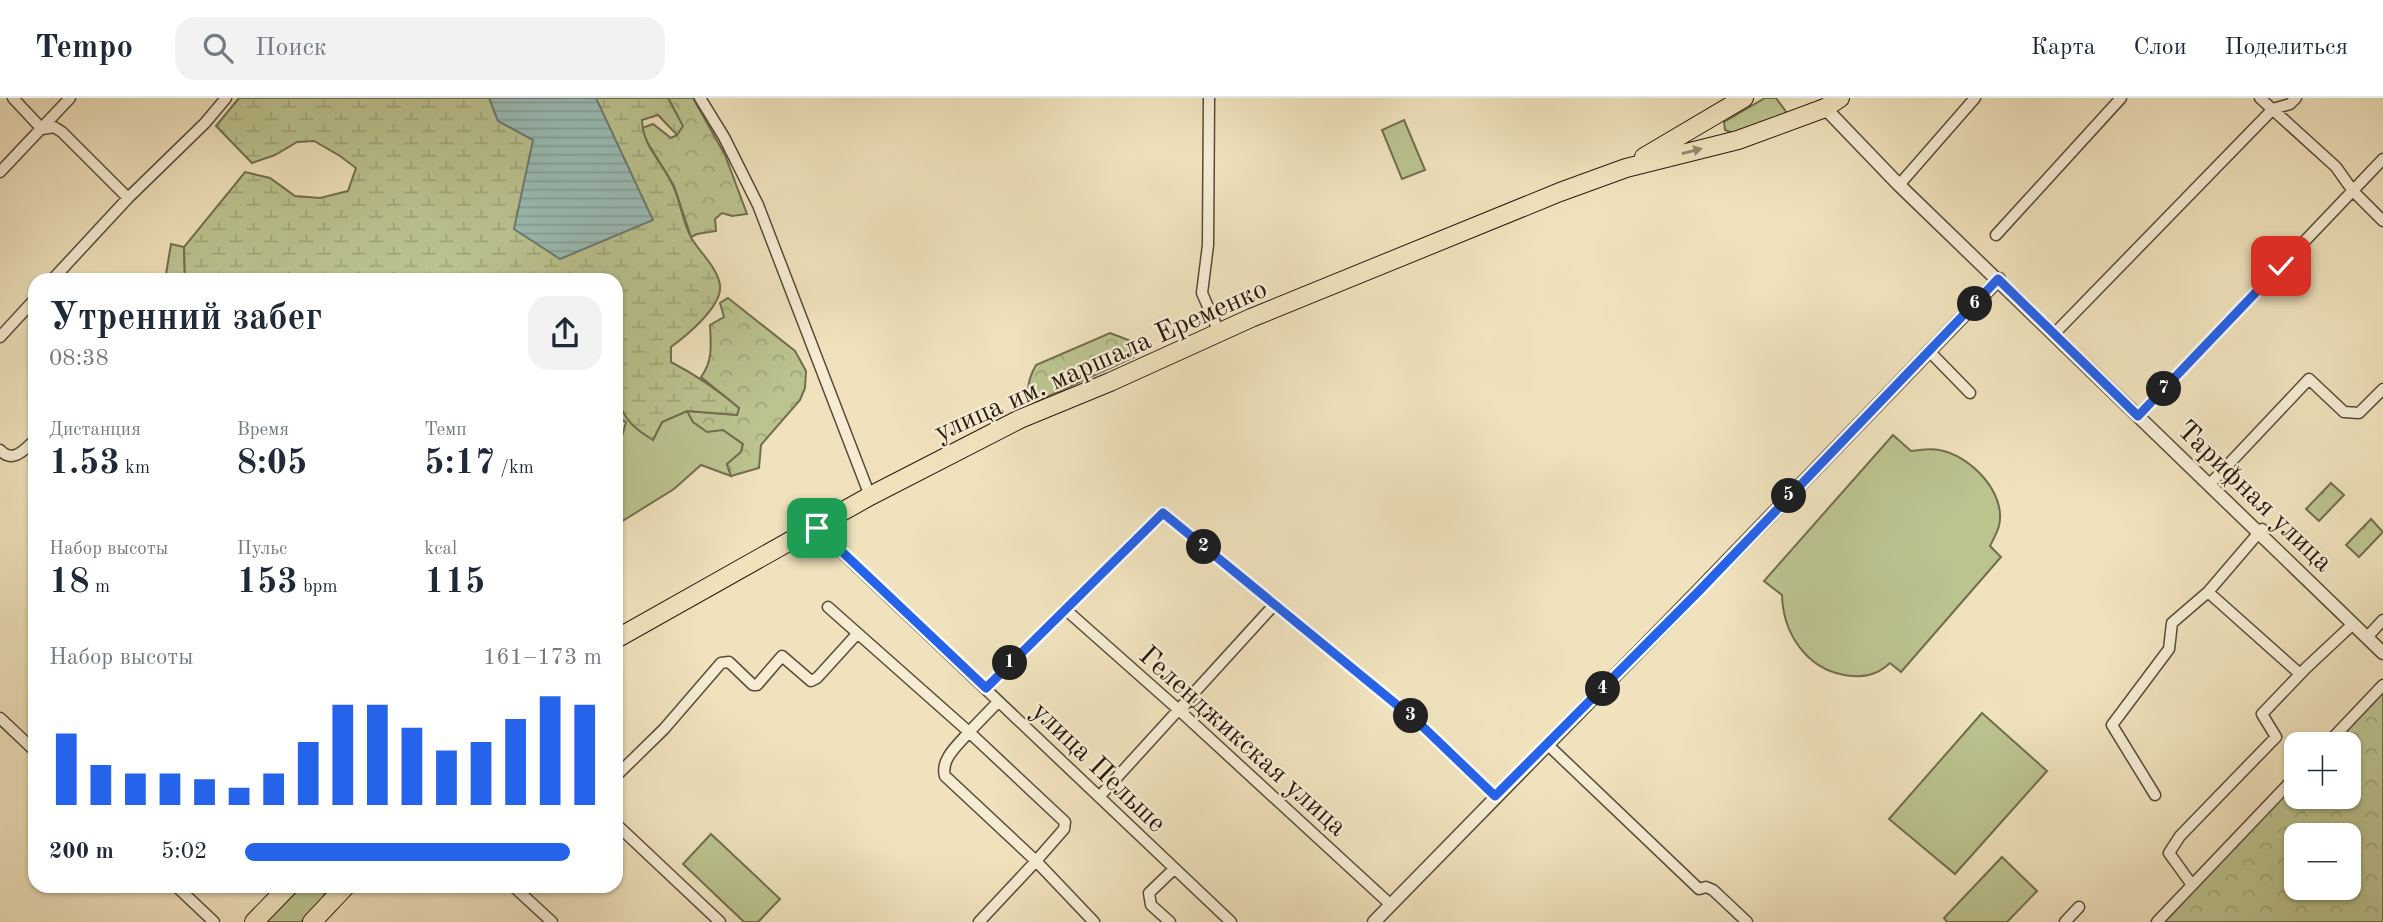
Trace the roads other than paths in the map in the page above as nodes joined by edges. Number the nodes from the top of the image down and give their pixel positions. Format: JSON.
{"nodes":[{"id":1,"x":13,"y":98,"type":"edge"},
{"id":2,"x":70,"y":98,"type":"edge"},
{"id":3,"x":226,"y":98,"type":"edge"},
{"id":4,"x":700,"y":98,"type":"edge"},
{"id":5,"x":1209,"y":98,"type":"edge"},
{"id":6,"x":1744,"y":98,"type":"edge"},
{"id":7,"x":1840,"y":98,"type":"edge"},
{"id":8,"x":1975,"y":98,"type":"edge"},
{"id":9,"x":2121,"y":98,"type":"edge"},
{"id":10,"x":2260,"y":98,"type":"edge"},
{"id":11,"x":2296,"y":98,"type":"edge"},
{"id":12,"x":1825,"y":108,"type":"junction"},
{"id":13,"x":2273,"y":109,"type":"junction"},
{"id":14,"x":1723,"y":110,"type":"junction"},
{"id":15,"x":42,"y":128,"type":"junction"},
{"id":16,"x":1738,"y":139,"type":"junction"},
{"id":17,"x":2383,"y":159,"type":"edge"},
{"id":18,"x":1626,"y":168,"type":"junction"},
{"id":19,"x":0,"y":173,"type":"edge"},
{"id":20,"x":1899,"y":185,"type":"junction"},
{"id":21,"x":2353,"y":191,"type":"junction"},
{"id":22,"x":128,"y":198,"type":"junction"},
{"id":23,"x":2383,"y":221,"type":"edge"},
{"id":24,"x":1996,"y":235,"type":"dead end"},
{"id":25,"x":58,"y":273,"type":"edge"},
{"id":26,"x":1998,"y":279,"type":"junction"},
{"id":27,"x":28,"y":307,"type":"edge"},
{"id":28,"x":1219,"y":332,"type":"junction"},
{"id":29,"x":2054,"y":334,"type":"junction"},
{"id":30,"x":0,"y":337,"type":"edge"},
{"id":31,"x":1929,"y":351,"type":"junction"},
{"id":32,"x":2383,"y":389,"type":"edge"},
{"id":33,"x":1970,"y":393,"type":"dead end"},
{"id":34,"x":2138,"y":416,"type":"junction"},
{"id":35,"x":28,"y":447,"type":"edge"},
{"id":36,"x":0,"y":450,"type":"edge"},
{"id":37,"x":2209,"y":485,"type":"junction"},
{"id":38,"x":870,"y":496,"type":"junction"},
{"id":39,"x":817,"y":528,"type":"junction"},
{"id":40,"x":2260,"y":531,"type":"junction"},
{"id":41,"x":2208,"y":592,"type":"junction"},
{"id":42,"x":1275,"y":605,"type":"junction"},
{"id":43,"x":828,"y":607,"type":"dead end"},
{"id":44,"x":1065,"y":609,"type":"junction"},
{"id":45,"x":2383,"y":620,"type":"edge"},
{"id":46,"x":2353,"y":624,"type":"junction"},
{"id":47,"x":858,"y":634,"type":"junction"},
{"id":48,"x":2370,"y":634,"type":"dead end"},
{"id":49,"x":623,"y":635,"type":"edge"},
{"id":50,"x":2383,"y":653,"type":"edge"},
{"id":51,"x":2300,"y":674,"type":"junction"},
{"id":52,"x":2383,"y":685,"type":"edge"},
{"id":53,"x":986,"y":688,"type":"junction"},
{"id":54,"x":997,"y":700,"type":"junction"},
{"id":55,"x":1180,"y":711,"type":"junction"},
{"id":56,"x":0,"y":718,"type":"edge"},
{"id":57,"x":969,"y":732,"type":"junction"},
{"id":58,"x":2338,"y":732,"type":"edge"},
{"id":59,"x":28,"y":744,"type":"edge"},
{"id":60,"x":1547,"y":744,"type":"junction"},
{"id":61,"x":623,"y":769,"type":"edge"},
{"id":62,"x":2284,"y":789,"type":"edge"},
{"id":63,"x":2155,"y":795,"type":"dead end"},
{"id":64,"x":1495,"y":796,"type":"junction"},
{"id":65,"x":1099,"y":797,"type":"junction"},
{"id":66,"x":623,"y":831,"type":"edge"},
{"id":67,"x":1035,"y":861,"type":"junction"},
{"id":68,"x":1174,"y":869,"type":"junction"},
{"id":69,"x":2192,"y":885,"type":"junction"},
{"id":70,"x":183,"y":893,"type":"edge"},
{"id":71,"x":282,"y":893,"type":"edge"},
{"id":72,"x":336,"y":893,"type":"edge"},
{"id":73,"x":521,"y":893,"type":"edge"},
{"id":74,"x":1391,"y":905,"type":"junction"},
{"id":75,"x":2079,"y":907,"type":"dead end"},
{"id":76,"x":214,"y":922,"type":"edge"},
{"id":77,"x":254,"y":922,"type":"edge"},
{"id":78,"x":313,"y":922,"type":"edge"},
{"id":79,"x":552,"y":922,"type":"edge"},
{"id":80,"x":720,"y":922,"type":"edge"},
{"id":81,"x":979,"y":922,"type":"edge"},
{"id":82,"x":1094,"y":922,"type":"edge"},
{"id":83,"x":1170,"y":922,"type":"edge"},
{"id":84,"x":1231,"y":922,"type":"edge"},
{"id":85,"x":1374,"y":922,"type":"edge"},
{"id":86,"x":1746,"y":922,"type":"edge"},
{"id":87,"x":2065,"y":922,"type":"edge"},
{"id":88,"x":2157,"y":922,"type":"edge"}],
"edges":[{"from":1,"to":15,"type":"street"},
{"from":2,"to":15,"type":"street"},
{"from":3,"to":22,"type":"street"},
{"from":4,"to":38,"type":"street"},
{"from":5,"to":28,"type":"street"},
{"from":6,"to":14,"type":"highway"},
{"from":7,"to":12,"type":"highway"},
{"from":8,"to":20,"type":"street"},
{"from":9,"to":24,"type":"street"},
{"from":10,"to":13,"type":"street"},
{"from":11,"to":13,"type":"street"},
{"from":12,"to":16,"type":"highway"},
{"from":12,"to":20,"type":"street","name":"Тарифная улица"},
{"from":13,"to":21,"type":"street"},
{"from":13,"to":29,"type":"street"},
{"from":14,"to":16,"type":"highway"},
{"from":14,"to":18,"type":"highway"},
{"from":15,"to":19,"type":"street"},
{"from":15,"to":22,"type":"street"},
{"from":18,"to":16,"type":"highway","one_way":true},
{"from":17,"to":21,"type":"street"},
{"from":18,"to":28,"type":"highway","name":"улица им. маршала Еременко"},
{"from":20,"to":26,"type":"street","name":"Тарифная улица"},
{"from":21,"to":23,"type":"street"},
{"from":21,"to":34,"type":"street"},
{"from":22,"to":25,"type":"street"},
{"from":26,"to":29,"type":"street","name":"Тарифная улица"},
{"from":26,"to":31,"type":"street"},
{"from":27,"to":30,"type":"street"},
{"from":28,"to":38,"type":"highway","name":"улица им. маршала Еременко"},
{"from":29,"to":34,"type":"street","name":"Тарифная улица"},
{"from":31,"to":33,"type":"street"},
{"from":31,"to":60,"type":"street"},
{"from":32,"to":37,"type":"street"},
{"from":34,"to":37,"type":"street","name":"Тарифная улица"},
{"from":35,"to":36,"type":"street"},
{"from":37,"to":40,"type":"street","name":"Тарифная улица"},
{"from":38,"to":39,"type":"highway","name":"улица им. маршала Еременко"},
{"from":39,"to":49,"type":"highway","name":"улица им. маршала Еременко"},
{"from":39,"to":53,"type":"street","name":"улица Пельше"},
{"from":40,"to":41,"type":"street"},
{"from":40,"to":46,"type":"street","name":"Тарифная улица"},
{"from":41,"to":51,"type":"street"},
{"from":41,"to":63,"type":"street"},
{"from":42,"to":44,"type":"street"},
{"from":42,"to":55,"type":"street"},
{"from":42,"to":64,"type":"street"},
{"from":43,"to":47,"type":"street"},
{"from":44,"to":53,"type":"street"},
{"from":44,"to":55,"type":"street","name":"Геленджикская улица"},
{"from":45,"to":48,"type":"street"},
{"from":46,"to":50,"type":"street","name":"Тарифная улица"},
{"from":46,"to":51,"type":"street"},
{"from":47,"to":57,"type":"street"},
{"from":47,"to":61,"type":"street"},
{"from":51,"to":69,"type":"street"},
{"from":52,"to":58,"type":"street"},
{"from":53,"to":54,"type":"street","name":"улица Пельше"},
{"from":54,"to":57,"type":"street"},
{"from":54,"to":65,"type":"street","name":"улица Пельше"},
{"from":55,"to":65,"type":"street"},
{"from":55,"to":74,"type":"street","name":"Геленджикская улица"},
{"from":56,"to":59,"type":"street"},
{"from":57,"to":67,"type":"street"},
{"from":57,"to":67,"type":"street"},
{"from":60,"to":64,"type":"street"},
{"from":60,"to":86,"type":"street"},
{"from":62,"to":69,"type":"street"},
{"from":64,"to":74,"type":"street"},
{"from":65,"to":68,"type":"street","name":"улица Пельше"},
{"from":66,"to":80,"type":"street"},
{"from":67,"to":81,"type":"street"},
{"from":67,"to":82,"type":"street"},
{"from":68,"to":83,"type":"street"},
{"from":68,"to":84,"type":"street","name":"улица Пельше"},
{"from":69,"to":88,"type":"street"},
{"from":70,"to":76,"type":"street"},
{"from":71,"to":77,"type":"highway"},
{"from":72,"to":78,"type":"highway"},
{"from":73,"to":79,"type":"street"},
{"from":74,"to":85,"type":"street"},
{"from":75,"to":87,"type":"street"}]}
